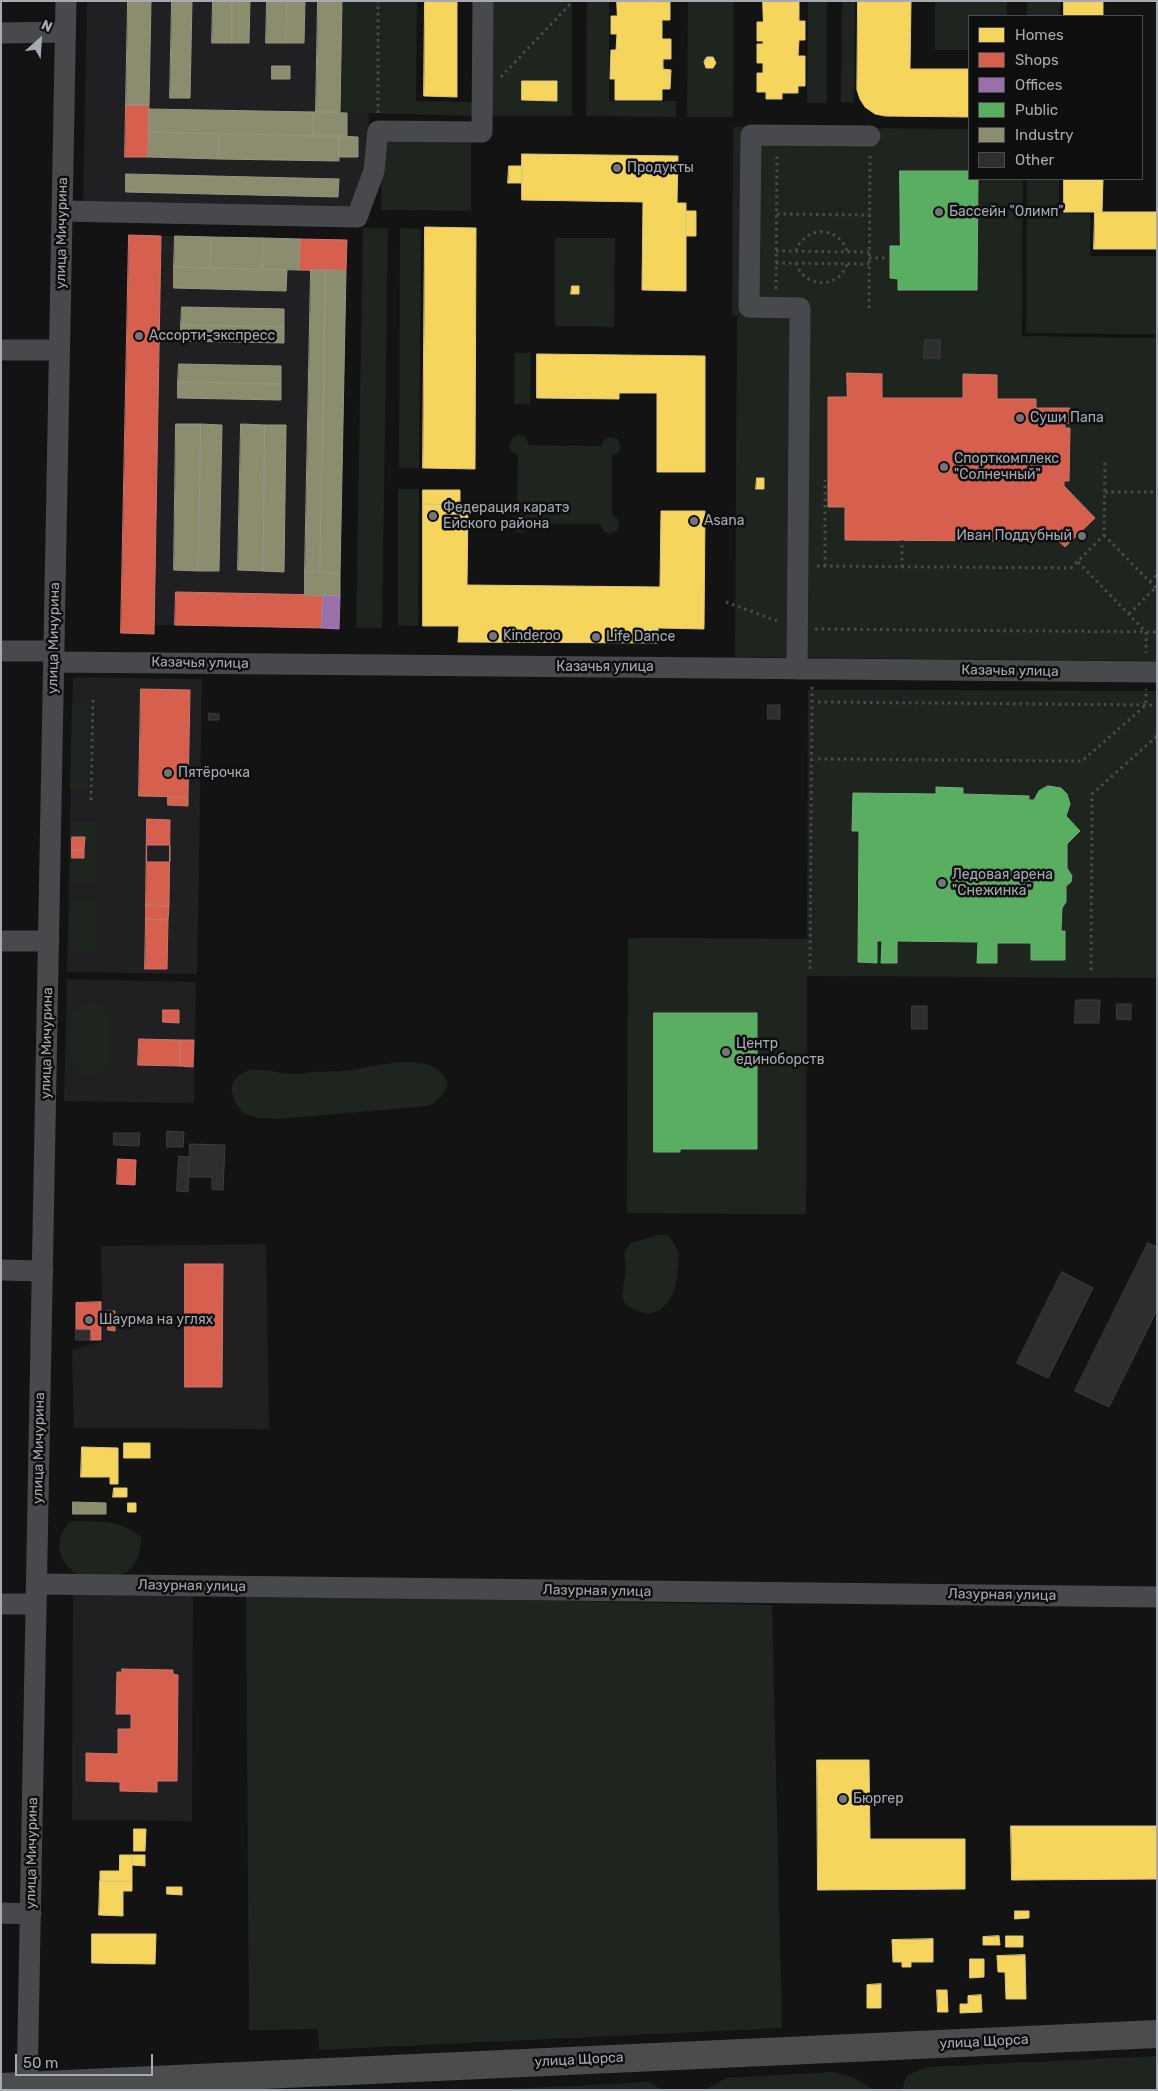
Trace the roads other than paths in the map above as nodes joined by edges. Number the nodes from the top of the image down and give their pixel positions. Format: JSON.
{"nodes":[{"id":1,"x":66,"y":1,"type":"edge"},
{"id":2,"x":483,"y":1,"type":"edge"},
{"id":3,"x":65,"y":32,"type":"junction"},
{"id":4,"x":1,"y":33,"type":"edge"},
{"id":5,"x":870,"y":136,"type":"road end"},
{"id":6,"x":62,"y":210,"type":"junction"},
{"id":7,"x":1,"y":350,"type":"edge"},
{"id":8,"x":59,"y":350,"type":"junction"},
{"id":9,"x":1,"y":651,"type":"edge"},
{"id":10,"x":54,"y":656,"type":"junction"},
{"id":11,"x":805,"y":669,"type":"junction"},
{"id":12,"x":1157,"y":672,"type":"edge"},
{"id":13,"x":1,"y":941,"type":"edge"},
{"id":14,"x":48,"y":941,"type":"junction"},
{"id":15,"x":1,"y":1270,"type":"edge"},
{"id":16,"x":43,"y":1271,"type":"junction"},
{"id":17,"x":37,"y":1594,"type":"junction"},
{"id":18,"x":1157,"y":1597,"type":"edge"},
{"id":19,"x":1,"y":1604,"type":"edge"},
{"id":20,"x":1,"y":1913,"type":"edge"},
{"id":21,"x":31,"y":1914,"type":"junction"},
{"id":22,"x":1157,"y":2034,"type":"edge"},
{"id":23,"x":19,"y":2087,"type":"edge"}],
"edges":[{"from":1,"to":3,"type":"street","name":"улица Мичурина"},
{"from":2,"to":6,"type":"street"},
{"from":3,"to":4,"type":"street"},
{"from":3,"to":6,"type":"street","name":"улица Мичурина"},
{"from":5,"to":11,"type":"street"},
{"from":6,"to":8,"type":"street","name":"улица Мичурина"},
{"from":7,"to":8,"type":"street"},
{"from":8,"to":10,"type":"street","name":"улица Мичурина"},
{"from":9,"to":10,"type":"street","name":"Казачья улица"},
{"from":10,"to":11,"type":"street","name":"Казачья улица"},
{"from":10,"to":14,"type":"street","name":"улица Мичурина"},
{"from":11,"to":12,"type":"street","name":"Казачья улица"},
{"from":13,"to":14,"type":"street"},
{"from":14,"to":16,"type":"street","name":"улица Мичурина"},
{"from":15,"to":16,"type":"street"},
{"from":16,"to":17,"type":"street","name":"улица Мичурина"},
{"from":17,"to":18,"type":"street","name":"Лазурная улица"},
{"from":17,"to":19,"type":"street","name":"Лазурная улица"},
{"from":17,"to":21,"type":"street","name":"улица Мичурина"},
{"from":20,"to":21,"type":"street"},
{"from":21,"to":23,"type":"street","name":"улица Мичурина"},
{"from":22,"to":23,"type":"main road","name":"улица Щорса"}]}
